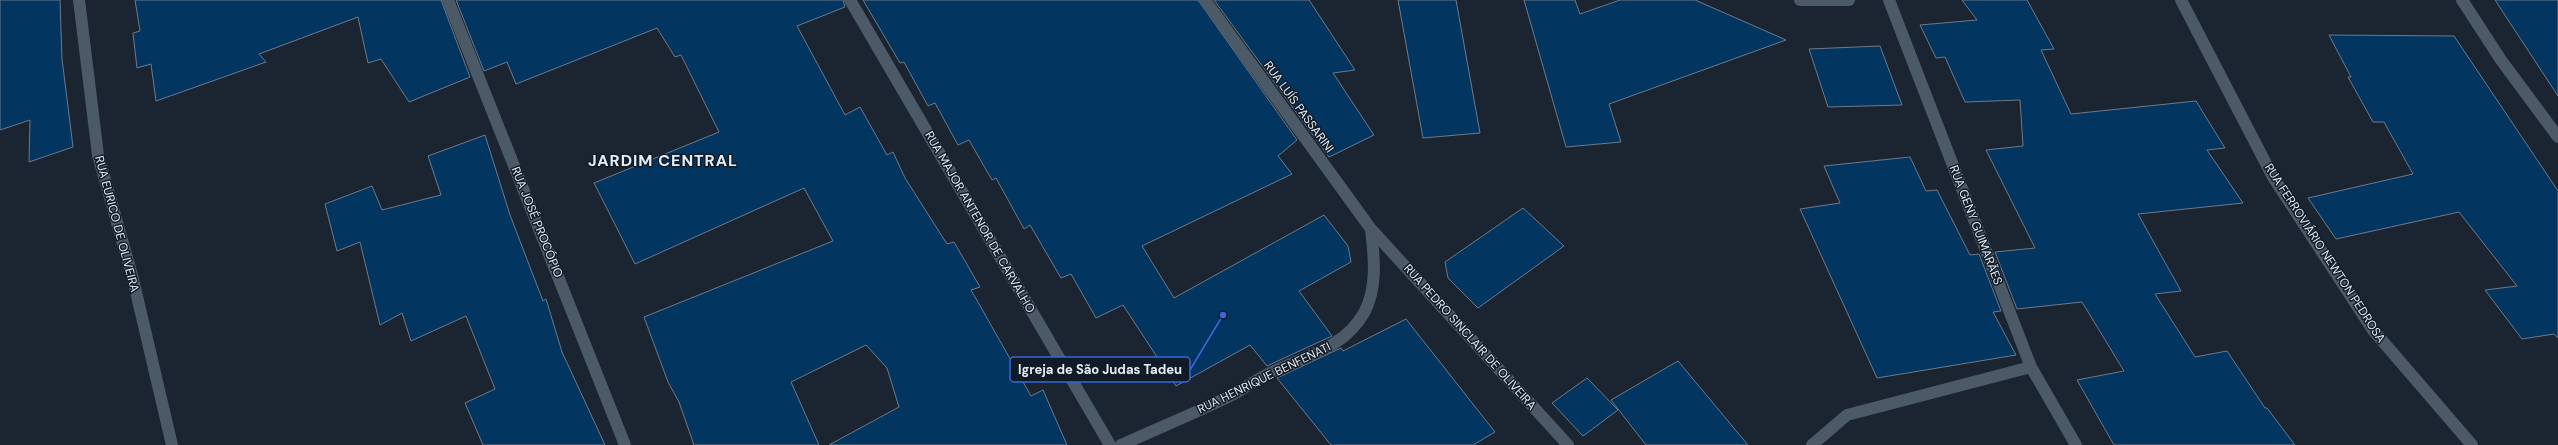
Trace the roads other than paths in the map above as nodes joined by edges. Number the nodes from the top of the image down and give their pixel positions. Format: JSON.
{"nodes":[{"id":1,"x":79,"y":0,"type":"edge"},
{"id":2,"x":448,"y":0,"type":"edge"},
{"id":3,"x":850,"y":0,"type":"edge"},
{"id":4,"x":1205,"y":0,"type":"edge"},
{"id":5,"x":1800,"y":0,"type":"edge"},
{"id":6,"x":1849,"y":0,"type":"edge"},
{"id":7,"x":1889,"y":0,"type":"edge"},
{"id":8,"x":2181,"y":0,"type":"edge"},
{"id":9,"x":2462,"y":0,"type":"edge"},
{"id":10,"x":2558,"y":137,"type":"edge"},
{"id":11,"x":1371,"y":230,"type":"junction"},
{"id":12,"x":2031,"y":367,"type":"junction"},
{"id":13,"x":172,"y":445,"type":"edge"},
{"id":14,"x":625,"y":445,"type":"edge"},
{"id":15,"x":1110,"y":445,"type":"edge"},
{"id":16,"x":1121,"y":445,"type":"edge"},
{"id":17,"x":1568,"y":445,"type":"edge"},
{"id":18,"x":1812,"y":445,"type":"edge"},
{"id":19,"x":2076,"y":445,"type":"edge"},
{"id":20,"x":2472,"y":445,"type":"edge"}],
"edges":[{"from":1,"to":13,"type":"street","name":"RUA EURICO DE OLIVEIRA"},
{"from":2,"to":14,"type":"street","name":"RUA JOSÉ PROCÓPIO"},
{"from":3,"to":15,"type":"street","name":"RUA MAJOR ANTENOR DE CARVALHO"},
{"from":4,"to":11,"type":"street","name":"RUA LUÍS PASSARINI"},
{"from":5,"to":6,"type":"street"},
{"from":7,"to":12,"type":"street","name":"RUA GENY GUIMARÃES"},
{"from":8,"to":20,"type":"street","name":"RUA FERROVIÁRIO NEWTON PEDROSA"},
{"from":9,"to":10,"type":"street"},
{"from":11,"to":16,"type":"street","name":"RUA HENRIQUE BENFENATI"},
{"from":11,"to":17,"type":"street","name":"RUA PEDRO SINCLAIR DE OLIVEIRA"},
{"from":12,"to":18,"type":"street"},
{"from":12,"to":19,"type":"street","name":"RUA GENY GUIMARÃES"}]}
